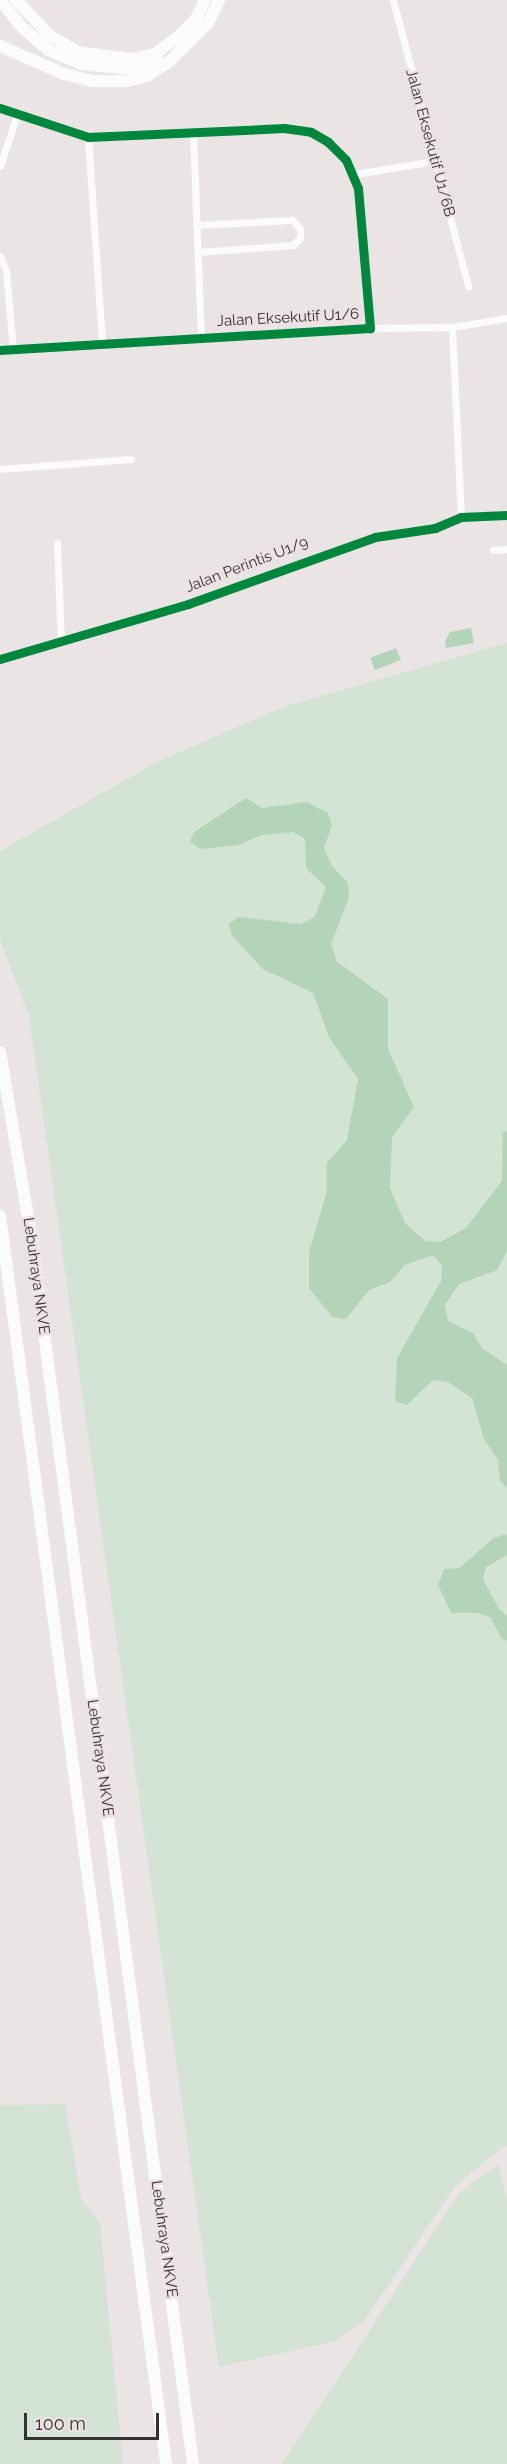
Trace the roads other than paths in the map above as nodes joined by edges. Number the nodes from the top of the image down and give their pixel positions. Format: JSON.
{"nodes":[{"id":1,"x":0,"y":0,"type":"edge"},
{"id":2,"x":16,"y":0,"type":"edge"},
{"id":3,"x":205,"y":0,"type":"edge"},
{"id":4,"x":219,"y":0,"type":"edge"},
{"id":5,"x":393,"y":0,"type":"edge"},
{"id":6,"x":0,"y":46,"type":"edge"},
{"id":7,"x":171,"y":61,"type":"junction"},
{"id":8,"x":0,"y":108,"type":"edge"},
{"id":9,"x":17,"y":115,"type":"junction"},
{"id":10,"x":193,"y":132,"type":"junction"},
{"id":11,"x":88,"y":137,"type":"junction"},
{"id":12,"x":434,"y":161,"type":"junction"},
{"id":13,"x":0,"y":166,"type":"edge"},
{"id":14,"x":355,"y":174,"type":"junction"},
{"id":15,"x":196,"y":225,"type":"junction"},
{"id":16,"x":198,"y":252,"type":"junction"},
{"id":17,"x":0,"y":256,"type":"edge"},
{"id":18,"x":468,"y":286,"type":"dead end"},
{"id":19,"x":507,"y":318,"type":"edge"},
{"id":20,"x":452,"y":327,"type":"junction"},
{"id":21,"x":370,"y":328,"type":"junction"},
{"id":22,"x":201,"y":338,"type":"junction"},
{"id":23,"x":102,"y":345,"type":"junction"},
{"id":24,"x":13,"y":349,"type":"junction"},
{"id":25,"x":0,"y":350,"type":"edge"},
{"id":26,"x":131,"y":459,"type":"dead end"},
{"id":27,"x":0,"y":469,"type":"edge"},
{"id":28,"x":507,"y":515,"type":"edge"},
{"id":29,"x":461,"y":517,"type":"junction"},
{"id":30,"x":57,"y":543,"type":"dead end"},
{"id":31,"x":507,"y":549,"type":"edge"},
{"id":32,"x":494,"y":550,"type":"dead end"},
{"id":33,"x":61,"y":641,"type":"junction"},
{"id":34,"x":0,"y":659,"type":"edge"},
{"id":35,"x":0,"y":1052,"type":"edge"},
{"id":36,"x":0,"y":1216,"type":"edge"},
{"id":37,"x":166,"y":2464,"type":"edge"},
{"id":38,"x":193,"y":2464,"type":"edge"}],
"edges":[{"from":1,"to":7,"type":"highway"},
{"from":2,"to":3,"type":"highway"},
{"from":4,"to":7,"type":"highway"},
{"from":5,"to":12,"type":"street","name":"Jalan Eksekutif U1/6B"},
{"from":6,"to":7,"type":"highway"},
{"from":8,"to":9,"type":"street"},
{"from":9,"to":11,"type":"street"},
{"from":9,"to":13,"type":"street"},
{"from":10,"to":11,"type":"street"},
{"from":10,"to":14,"type":"street"},
{"from":10,"to":15,"type":"street"},
{"from":11,"to":23,"type":"street"},
{"from":12,"to":14,"type":"street"},
{"from":12,"to":18,"type":"street","name":"Jalan Eksekutif U1/6B"},
{"from":14,"to":21,"type":"street","name":"Jalan Eksekutif U1/6"},
{"from":15,"to":16,"type":"street"},
{"from":15,"to":16,"type":"street"},
{"from":16,"to":22,"type":"street"},
{"from":17,"to":24,"type":"street"},
{"from":19,"to":20,"type":"street","name":"Jalan Eksekutif U1/6"},
{"from":20,"to":21,"type":"street","name":"Jalan Eksekutif U1/6"},
{"from":20,"to":29,"type":"street"},
{"from":21,"to":22,"type":"street","name":"Jalan Eksekutif U1/6"},
{"from":22,"to":23,"type":"street","name":"Jalan Eksekutif U1/6"},
{"from":23,"to":24,"type":"street","name":"Jalan Eksekutif U1/6"},
{"from":24,"to":25,"type":"street","name":"Jalan Eksekutif U1/6"},
{"from":26,"to":27,"type":"street"},
{"from":28,"to":29,"type":"street","name":"Jalan Perintis U1/9"},
{"from":29,"to":33,"type":"street","name":"Jalan Perintis U1/9"},
{"from":30,"to":33,"type":"street"},
{"from":31,"to":32,"type":"street"},
{"from":33,"to":34,"type":"street","name":"Jalan Perintis U1/9"},
{"from":35,"to":38,"type":"highway","name":"Lebuhraya NKVE"},
{"from":36,"to":37,"type":"highway","name":"Lebuhraya NKVE"}]}
